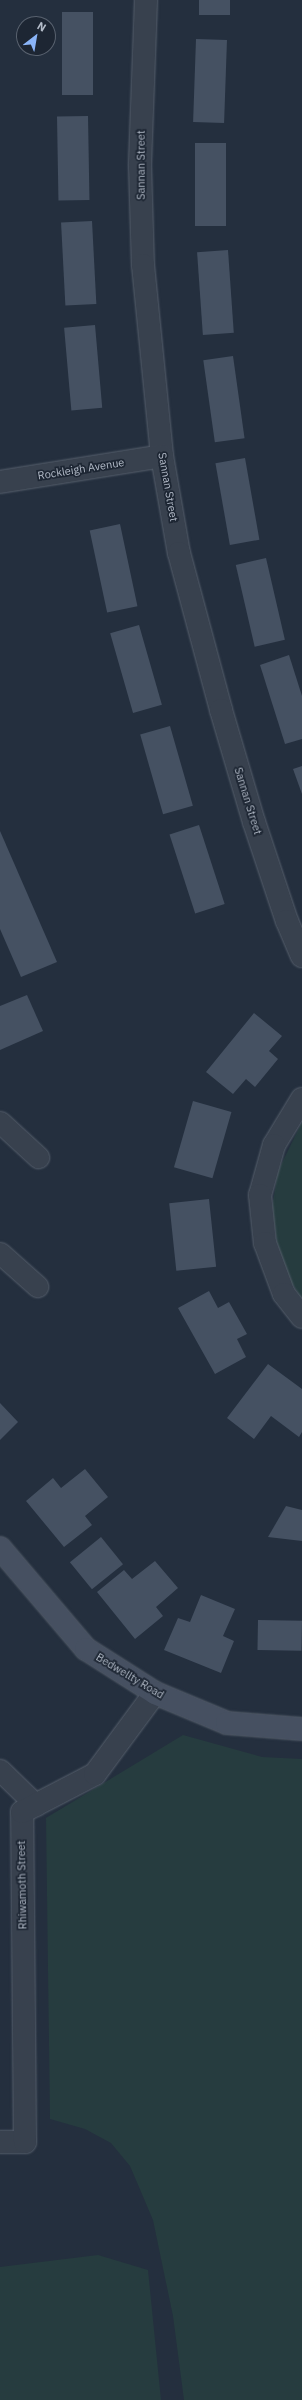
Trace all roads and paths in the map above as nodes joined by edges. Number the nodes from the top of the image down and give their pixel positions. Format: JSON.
{"nodes":[{"id":1,"x":146,"y":0,"type":"edge"},
{"id":2,"x":162,"y":456,"type":"junction"},
{"id":3,"x":0,"y":482,"type":"edge"},
{"id":4,"x":302,"y":956,"type":"edge"},
{"id":5,"x":302,"y":1099,"type":"edge"},
{"id":6,"x":0,"y":1122,"type":"edge"},
{"id":7,"x":38,"y":1156,"type":"dead end"},
{"id":8,"x":0,"y":1253,"type":"edge"},
{"id":9,"x":37,"y":1286,"type":"dead end"},
{"id":10,"x":302,"y":1317,"type":"edge"},
{"id":11,"x":0,"y":1548,"type":"edge"},
{"id":12,"x":155,"y":1693,"type":"junction"},
{"id":13,"x":302,"y":1729,"type":"edge"},
{"id":14,"x":2,"y":1775,"type":"edge"},
{"id":15,"x":36,"y":1804,"type":"junction"},
{"id":16,"x":0,"y":2142,"type":"edge"}],
"edges":[{"from":1,"to":2,"type":"street","name":"Sannan Street"},
{"from":2,"to":3,"type":"street","name":"Rockleigh Avenue"},
{"from":2,"to":4,"type":"street","name":"Sannan Street"},
{"from":5,"to":10,"type":"street"},
{"from":6,"to":7,"type":"lane"},
{"from":8,"to":9,"type":"lane"},
{"from":11,"to":12,"type":"main road","name":"Bedwellty Road"},
{"from":12,"to":13,"type":"main road","name":"Bedwellty Road"},
{"from":12,"to":15,"type":"street","name":"Rhiwamoth Street"},
{"from":14,"to":15,"type":"lane"},
{"from":15,"to":16,"type":"street","name":"Rhiwamoth Street"}]}
